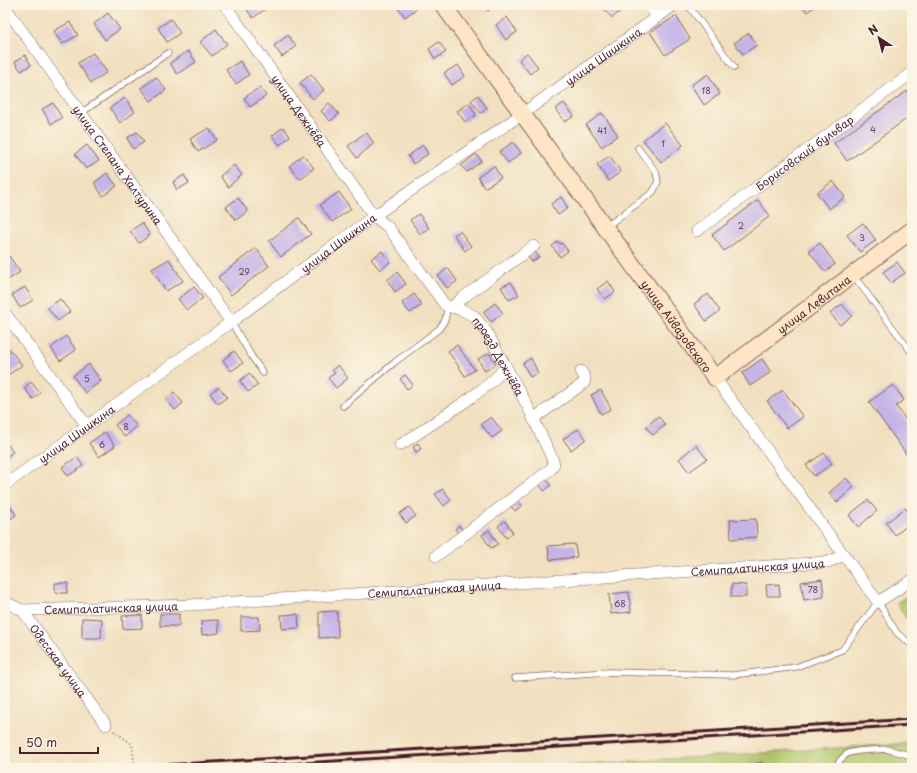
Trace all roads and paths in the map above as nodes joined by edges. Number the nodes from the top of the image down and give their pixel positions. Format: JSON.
{"nodes":[{"id":1,"x":225,"y":5,"type":"edge"},
{"id":2,"x":444,"y":5,"type":"edge"},
{"id":3,"x":649,"y":5,"type":"edge"},
{"id":4,"x":674,"y":5,"type":"edge"},
{"id":5,"x":688,"y":5,"type":"edge"},
{"id":6,"x":5,"y":7,"type":"edge"},
{"id":7,"x":657,"y":16,"type":"junction"},
{"id":8,"x":168,"y":52,"type":"dead end"},
{"id":9,"x":734,"y":67,"type":"dead end"},
{"id":10,"x":912,"y":73,"type":"edge"},
{"id":11,"x":81,"y":113,"type":"junction"},
{"id":12,"x":522,"y":114,"type":"junction"},
{"id":13,"x":638,"y":148,"type":"dead end"},
{"id":14,"x":374,"y":216,"type":"junction"},
{"id":15,"x":605,"y":228,"type":"junction"},
{"id":16,"x":912,"y":230,"type":"edge"},
{"id":17,"x":697,"y":231,"type":"dead end"},
{"id":18,"x":534,"y":246,"type":"dead end"},
{"id":19,"x":853,"y":274,"type":"junction"},
{"id":20,"x":450,"y":307,"type":"junction"},
{"id":21,"x":5,"y":313,"type":"edge"},
{"id":22,"x":231,"y":322,"type":"junction"},
{"id":23,"x":912,"y":353,"type":"edge"},
{"id":24,"x":505,"y":366,"type":"junction"},
{"id":25,"x":581,"y":371,"type":"dead end"},
{"id":26,"x":263,"y":373,"type":"dead end"},
{"id":27,"x":715,"y":378,"type":"junction"},
{"id":28,"x":344,"y":406,"type":"dead end"},
{"id":29,"x":534,"y":419,"type":"junction"},
{"id":30,"x":87,"y":426,"type":"junction"},
{"id":31,"x":400,"y":445,"type":"dead end"},
{"id":32,"x":5,"y":485,"type":"edge"},
{"id":33,"x":844,"y":555,"type":"junction"},
{"id":34,"x":436,"y":556,"type":"dead end"},
{"id":35,"x":912,"y":580,"type":"edge"},
{"id":36,"x":5,"y":602,"type":"edge"},
{"id":37,"x":878,"y":602,"type":"junction"},
{"id":38,"x":22,"y":610,"type":"junction"},
{"id":39,"x":912,"y":645,"type":"edge"},
{"id":40,"x":515,"y":678,"type":"dead end"},
{"id":41,"x":106,"y":725,"type":"joint"},
{"id":42,"x":912,"y":756,"type":"edge"},
{"id":43,"x":135,"y":768,"type":"edge"},
{"id":44,"x":835,"y":768,"type":"edge"}],
"edges":[{"from":1,"to":14,"type":"street","name":"улица Дежнёва"},
{"from":2,"to":12,"type":"street","name":"улица Айвазовского"},
{"from":3,"to":7,"type":"street"},
{"from":4,"to":7,"type":"street","name":"улица Шишкина"},
{"from":5,"to":9,"type":"lane"},
{"from":6,"to":11,"type":"street","name":"улица Степана Халтурина"},
{"from":7,"to":12,"type":"street","name":"улица Шишкина"},
{"from":8,"to":11,"type":"lane"},
{"from":10,"to":17,"type":"street","name":"Борисовский бульвар"},
{"from":11,"to":22,"type":"street","name":"улица Степана Халтурина"},
{"from":12,"to":14,"type":"street","name":"улица Шишкина"},
{"from":12,"to":15,"type":"street","name":"улица Айвазовского"},
{"from":13,"to":15,"type":"lane"},
{"from":14,"to":20,"type":"street","name":"проезд Дежнёва"},
{"from":14,"to":22,"type":"street","name":"улица Шишкина"},
{"from":15,"to":27,"type":"street","name":"улица Айвазовского"},
{"from":16,"to":19,"type":"street","name":"улица Левитана"},
{"from":18,"to":20,"type":"street"},
{"from":19,"to":23,"type":"lane"},
{"from":19,"to":27,"type":"street","name":"улица Левитана"},
{"from":20,"to":24,"type":"street","name":"проезд Дежнёва"},
{"from":20,"to":28,"type":"lane"},
{"from":21,"to":30,"type":"street"},
{"from":22,"to":26,"type":"lane"},
{"from":22,"to":30,"type":"street","name":"улица Шишкина"},
{"from":24,"to":29,"type":"street","name":"проезд Дежнёва"},
{"from":24,"to":31,"type":"street"},
{"from":25,"to":29,"type":"street"},
{"from":27,"to":33,"type":"street","name":"улица Айвазовского"},
{"from":29,"to":34,"type":"street","name":"проезд Дежнёва"},
{"from":30,"to":32,"type":"street","name":"улица Шишкина"},
{"from":33,"to":37,"type":"street","name":"улица Айвазовского"},
{"from":33,"to":38,"type":"street","name":"Семипалатинская улица"},
{"from":35,"to":37,"type":"street"},
{"from":36,"to":38,"type":"street","name":"Одесская улица"},
{"from":37,"to":39,"type":"lane","name":"улица Айвазовского"},
{"from":37,"to":40,"type":"lane"},
{"from":38,"to":41,"type":"street","name":"Одесская улица"},
{"from":41,"to":43,"type":"path"},
{"from":42,"to":44,"type":"lane"}]}
